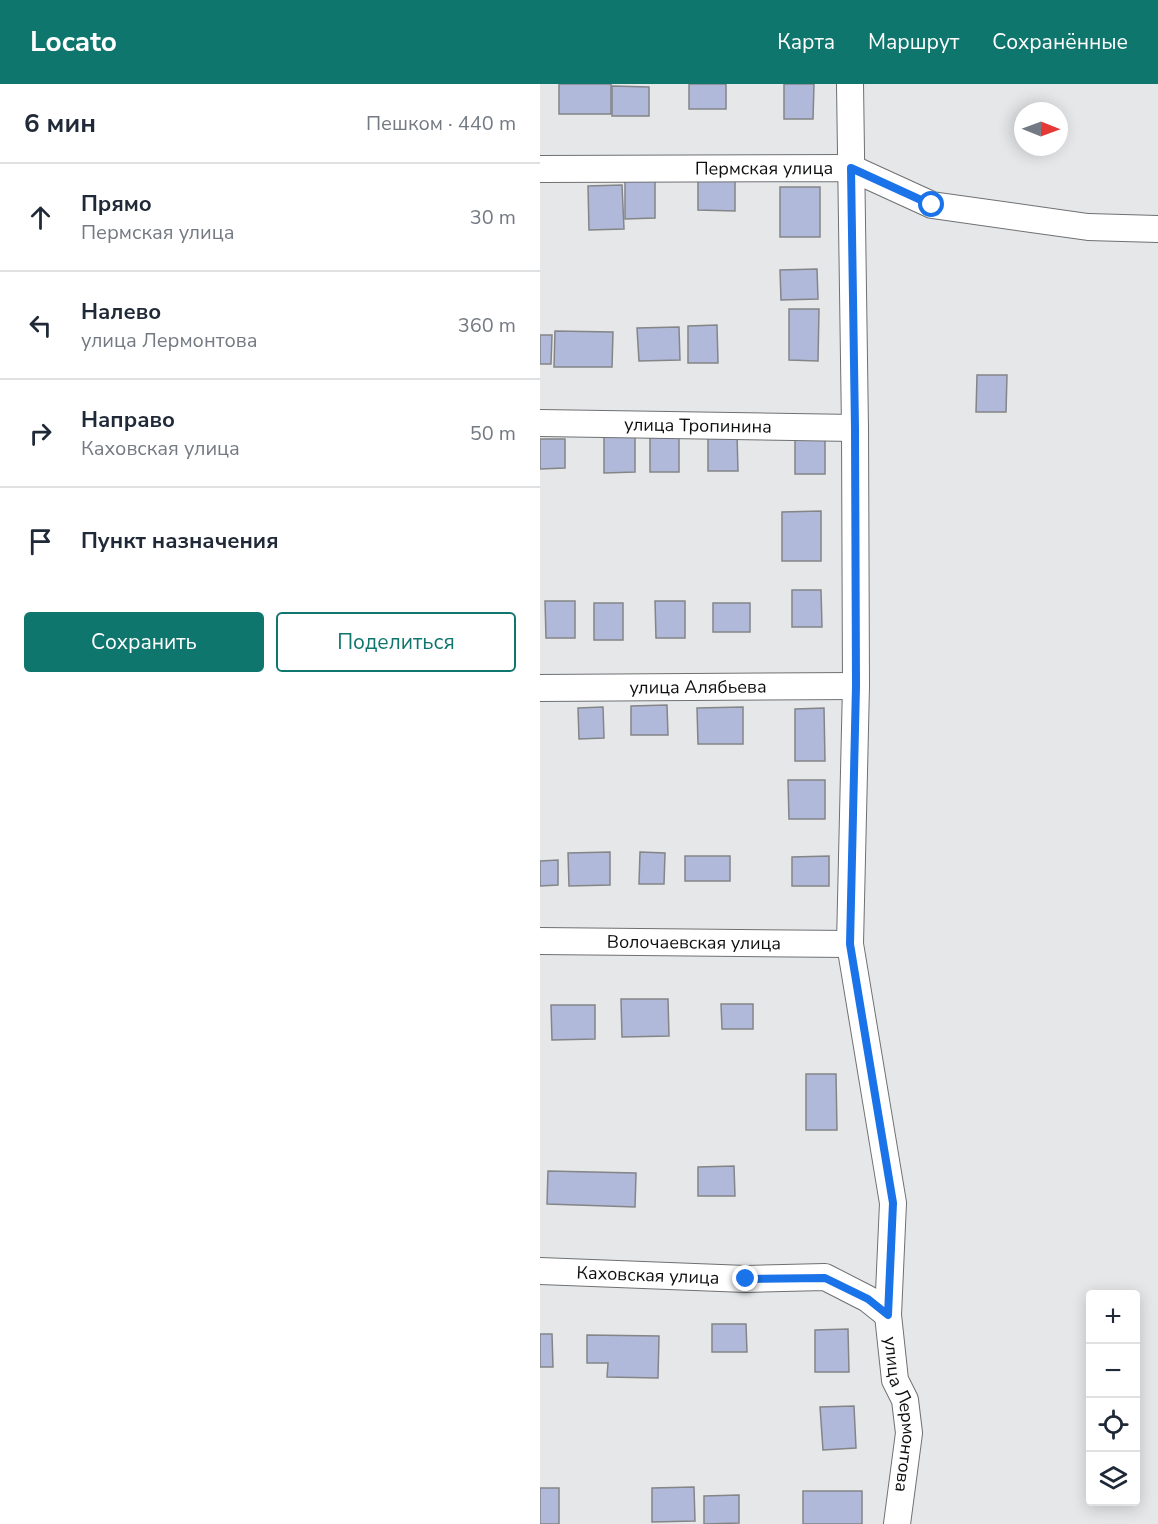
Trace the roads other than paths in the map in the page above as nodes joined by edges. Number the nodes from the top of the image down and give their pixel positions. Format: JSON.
{"nodes":[{"id":1,"x":850,"y":84,"type":"edge"},
{"id":2,"x":851,"y":168,"type":"junction"},
{"id":3,"x":540,"y":169,"type":"edge"},
{"id":4,"x":1158,"y":229,"type":"edge"},
{"id":5,"x":540,"y":423,"type":"edge"},
{"id":6,"x":855,"y":428,"type":"junction"},
{"id":7,"x":856,"y":686,"type":"junction"},
{"id":8,"x":540,"y":688,"type":"edge"},
{"id":9,"x":540,"y":941,"type":"edge"},
{"id":10,"x":850,"y":944,"type":"junction"},
{"id":11,"x":540,"y":1271,"type":"edge"},
{"id":12,"x":888,"y":1315,"type":"junction"},
{"id":13,"x":897,"y":1524,"type":"edge"}],
"edges":[{"from":1,"to":2,"type":"street","name":"улица Лермонтова"},
{"from":2,"to":3,"type":"street","name":"Пермская улица"},
{"from":2,"to":4,"type":"street","name":"Пермская улица"},
{"from":2,"to":6,"type":"street","name":"улица Лермонтова"},
{"from":5,"to":6,"type":"street","name":"улица Тропинина"},
{"from":6,"to":7,"type":"street","name":"улица Лермонтова"},
{"from":7,"to":8,"type":"street","name":"улица Алябьева"},
{"from":7,"to":10,"type":"street","name":"улица Лермонтова"},
{"from":9,"to":10,"type":"street","name":"Волочаевская улица"},
{"from":10,"to":12,"type":"street","name":"улица Лермонтова"},
{"from":11,"to":12,"type":"street","name":"Каховская улица"},
{"from":12,"to":13,"type":"street","name":"улица Лермонтова"}]}
